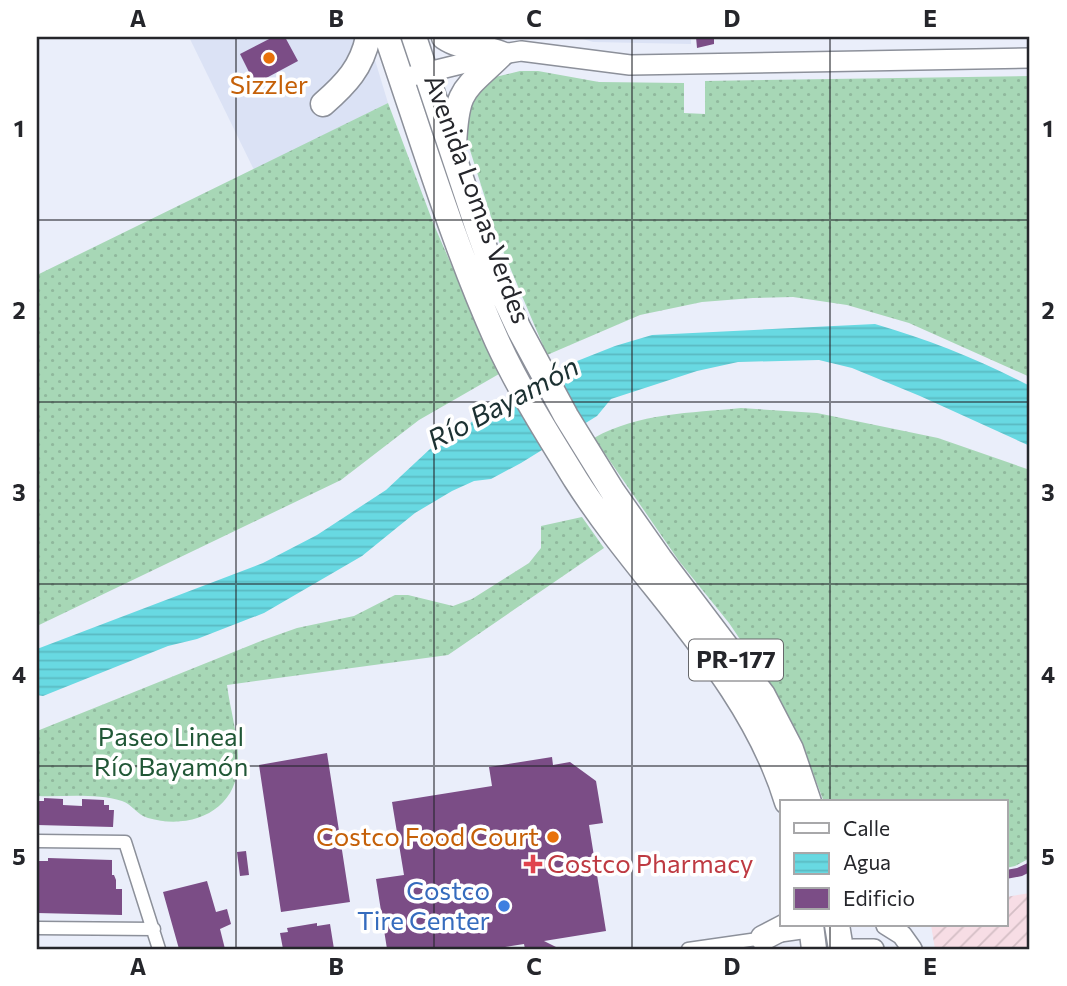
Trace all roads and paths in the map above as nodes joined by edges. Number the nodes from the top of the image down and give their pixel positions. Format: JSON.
{"nodes":[{"id":1,"x":368,"y":37,"type":"edge"},
{"id":2,"x":387,"y":37,"type":"edge"},
{"id":3,"x":414,"y":37,"type":"edge"},
{"id":4,"x":444,"y":37,"type":"edge"},
{"id":5,"x":502,"y":54,"type":"junction"},
{"id":6,"x":1030,"y":58,"type":"edge"},
{"id":7,"x":413,"y":76,"type":"junction"},
{"id":8,"x":323,"y":104,"type":"dead end"},
{"id":9,"x":454,"y":157,"type":"junction"},
{"id":10,"x":631,"y":537,"type":"junction"},
{"id":11,"x":786,"y":800,"type":"edge"},
{"id":12,"x":808,"y":800,"type":"edge"},
{"id":13,"x":37,"y":841,"type":"edge"},
{"id":14,"x":786,"y":926,"type":"edge"},
{"id":15,"x":888,"y":926,"type":"edge"},
{"id":16,"x":37,"y":928,"type":"edge"},
{"id":17,"x":154,"y":929,"type":"junction"},
{"id":18,"x":841,"y":931,"type":"edge"},
{"id":19,"x":812,"y":935,"type":"edge"},
{"id":20,"x":762,"y":938,"type":"junction"},
{"id":21,"x":159,"y":949,"type":"edge"},
{"id":22,"x":688,"y":949,"type":"edge"},
{"id":23,"x":853,"y":949,"type":"edge"},
{"id":24,"x":874,"y":949,"type":"edge"},
{"id":25,"x":912,"y":949,"type":"edge"}],
"edges":[{"from":1,"to":8,"type":"highway"},
{"from":2,"to":7,"type":"highway","name":"Avenida Lomas Verdes","number":"PR-177"},
{"from":3,"to":7,"type":"highway","name":"Avenida Lomas Verdes","number":"PR-177"},
{"from":4,"to":5,"type":"highway"},
{"from":5,"to":6,"type":"main road"},
{"from":5,"to":7,"type":"main road"},
{"from":5,"to":9,"type":"highway"},
{"from":7,"to":9,"type":"highway","name":"Avenida Lomas Verdes","number":"PR-177"},
{"from":7,"to":10,"type":"highway","name":"Avenida Lomas Verdes","number":"PR-177"},
{"from":9,"to":10,"type":"highway","name":"Avenida Lomas Verdes","number":"PR-177"},
{"from":10,"to":11,"type":"highway","name":"Avenida Lomas Verdes","number":"PR-177"},
{"from":10,"to":12,"type":"highway","name":"Avenida Lomas Verdes","number":"PR-177"},
{"from":13,"to":17,"type":"street"},
{"from":14,"to":20,"type":"highway"},
{"from":15,"to":25,"type":"main road"},
{"from":16,"to":17,"type":"street"},
{"from":17,"to":21,"type":"street"},
{"from":18,"to":19,"type":"main road"},
{"from":19,"to":20,"type":"street"},
{"from":20,"to":22,"type":"street"},
{"from":23,"to":24,"type":"main road"}]}
